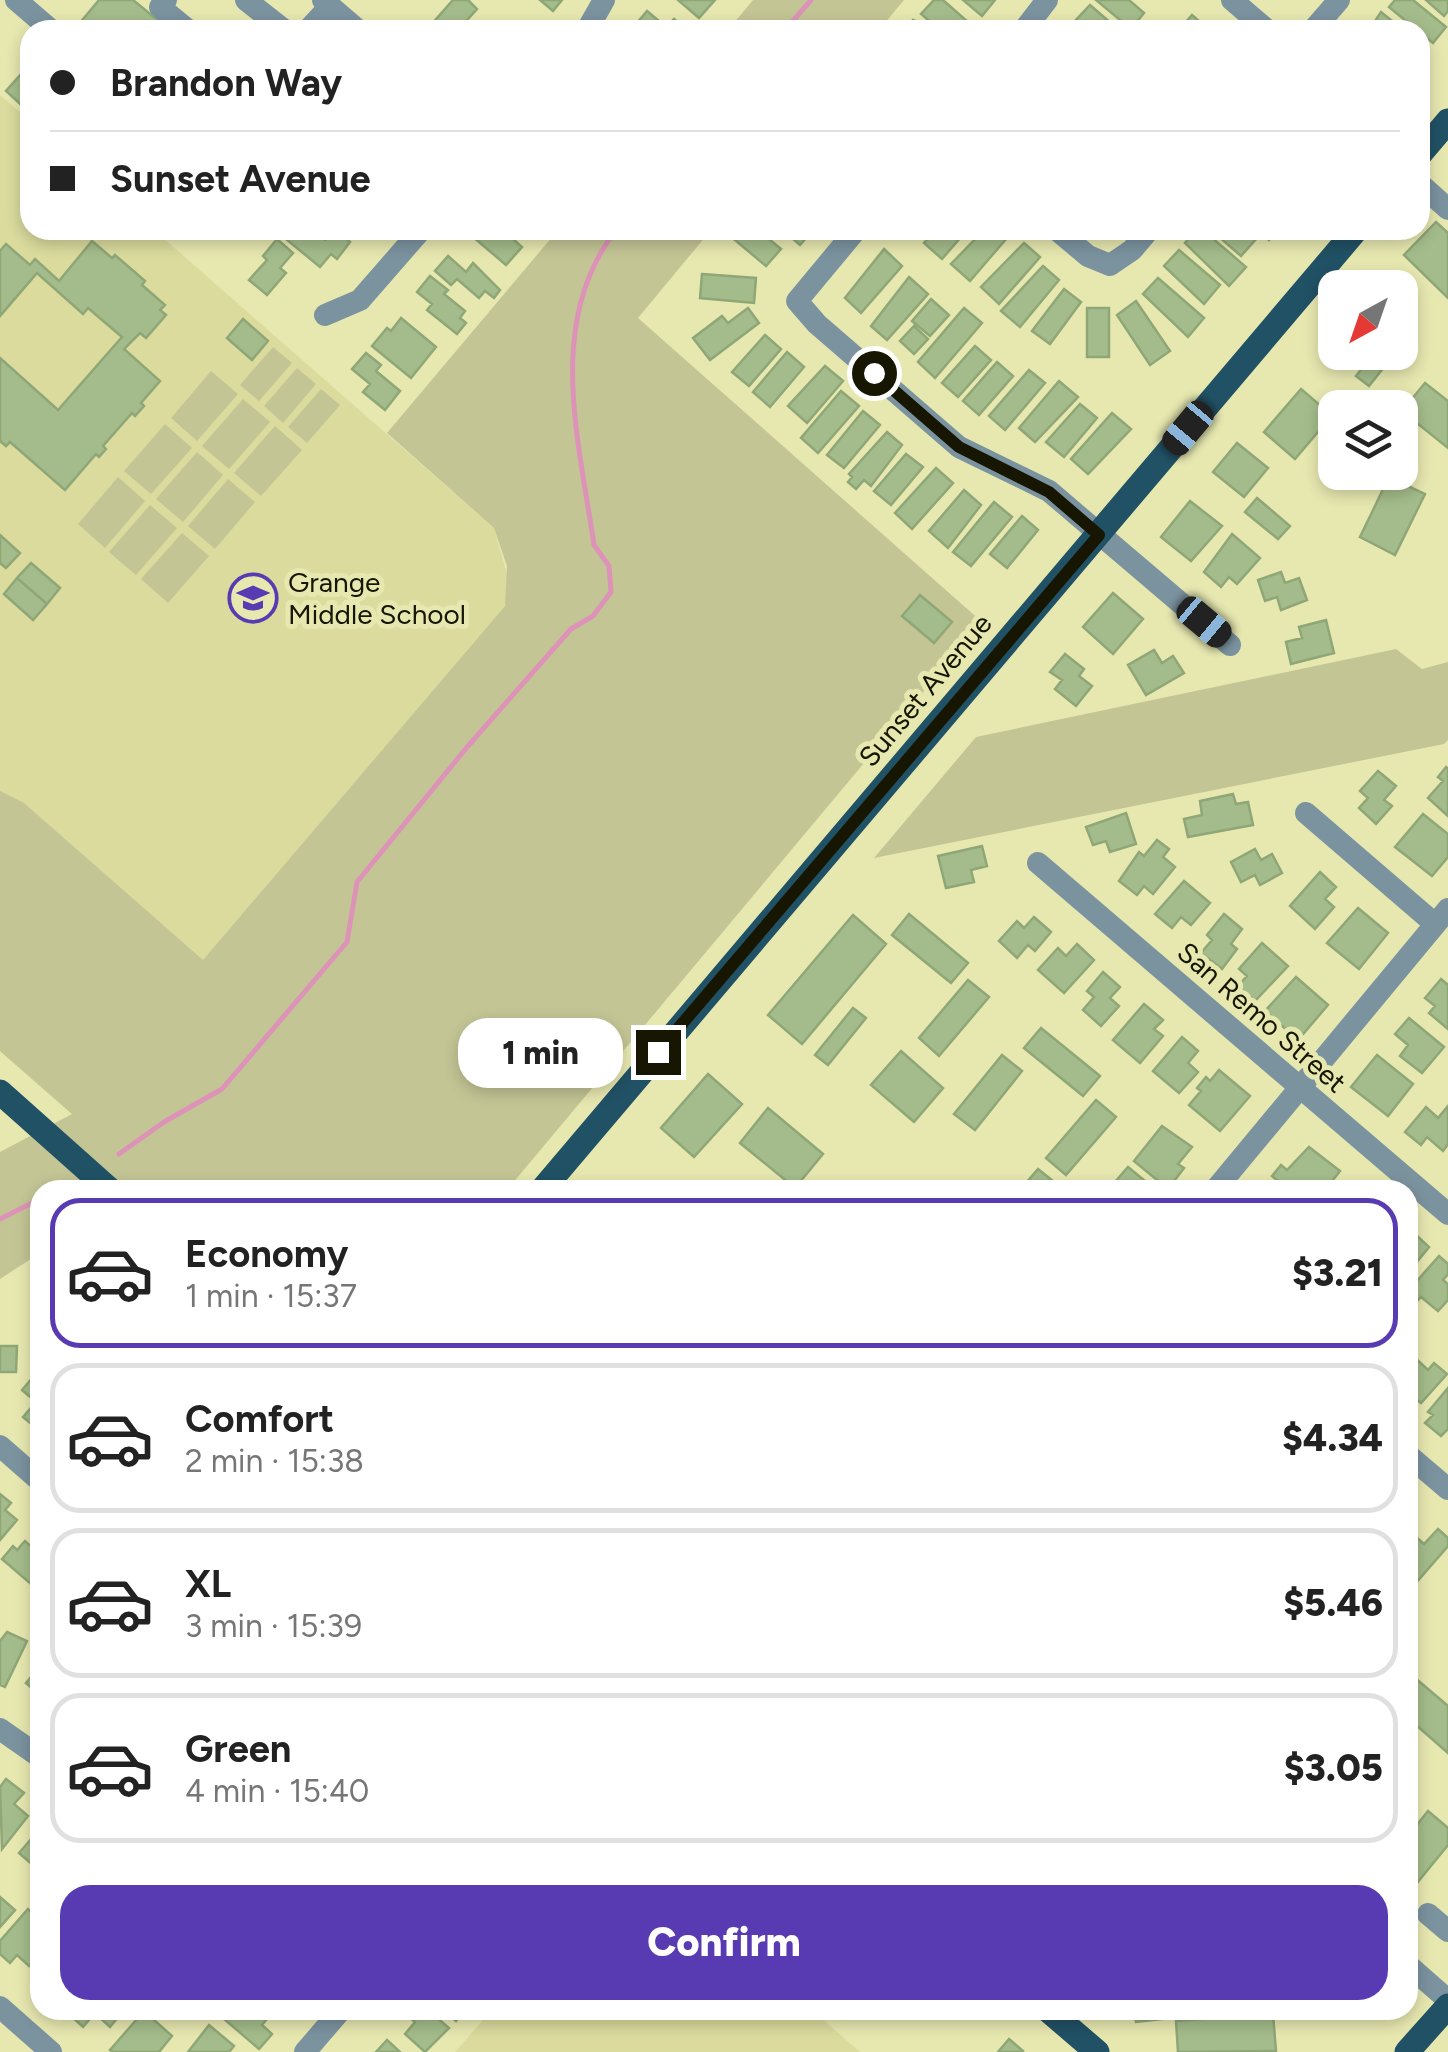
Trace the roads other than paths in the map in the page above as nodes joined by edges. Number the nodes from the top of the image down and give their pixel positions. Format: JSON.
{"nodes":[{"id":1,"x":166,"y":0,"type":"edge"},
{"id":2,"x":246,"y":0,"type":"edge"},
{"id":3,"x":1048,"y":0,"type":"edge"},
{"id":4,"x":1232,"y":0,"type":"edge"},
{"id":5,"x":1339,"y":0,"type":"edge"},
{"id":6,"x":326,"y":3,"type":"edge"},
{"id":7,"x":176,"y":20,"type":"edge"},
{"id":8,"x":271,"y":20,"type":"edge"},
{"id":9,"x":346,"y":20,"type":"edge"},
{"id":10,"x":1032,"y":20,"type":"edge"},
{"id":11,"x":1255,"y":20,"type":"edge"},
{"id":12,"x":1322,"y":20,"type":"edge"},
{"id":13,"x":1448,"y":121,"type":"edge"},
{"id":14,"x":1430,"y":142,"type":"edge"},
{"id":15,"x":412,"y":240,"type":"edge"},
{"id":16,"x":848,"y":240,"type":"edge"},
{"id":17,"x":1069,"y":240,"type":"edge"},
{"id":18,"x":1141,"y":240,"type":"edge"},
{"id":19,"x":1348,"y":240,"type":"edge"},
{"id":20,"x":325,"y":316,"type":"dead end"},
{"id":21,"x":1099,"y":535,"type":"junction"},
{"id":22,"x":1230,"y":644,"type":"dead end"},
{"id":23,"x":1306,"y":813,"type":"dead end"},
{"id":24,"x":1038,"y":864,"type":"dead end"},
{"id":25,"x":1442,"y":916,"type":"edge"},
{"id":26,"x":1301,"y":1090,"type":"junction"},
{"id":27,"x":0,"y":1092,"type":"edge"},
{"id":28,"x":99,"y":1180,"type":"edge"},
{"id":29,"x":551,"y":1180,"type":"edge"},
{"id":30,"x":1224,"y":1180,"type":"edge"},
{"id":31,"x":1408,"y":1180,"type":"edge"},
{"id":32,"x":1418,"y":1189,"type":"edge"},
{"id":33,"x":1448,"y":1214,"type":"edge"},
{"id":34,"x":0,"y":1446,"type":"edge"},
{"id":35,"x":1418,"y":1463,"type":"edge"},
{"id":36,"x":30,"y":1472,"type":"edge"},
{"id":37,"x":1448,"y":1489,"type":"edge"},
{"id":38,"x":0,"y":1729,"type":"edge"},
{"id":39,"x":30,"y":1750,"type":"edge"},
{"id":40,"x":1428,"y":1914,"type":"dead end"},
{"id":41,"x":1448,"y":1931,"type":"edge"},
{"id":42,"x":1418,"y":1974,"type":"edge"},
{"id":43,"x":1448,"y":2003,"type":"edge"},
{"id":44,"x":0,"y":2008,"type":"edge"},
{"id":45,"x":330,"y":2020,"type":"edge"},
{"id":46,"x":1060,"y":2020,"type":"edge"},
{"id":47,"x":37,"y":2047,"type":"edge"},
{"id":48,"x":306,"y":2052,"type":"edge"},
{"id":49,"x":1097,"y":2052,"type":"edge"},
{"id":50,"x":1408,"y":2052,"type":"edge"}],
"edges":[{"from":1,"to":7,"type":"street"},
{"from":2,"to":8,"type":"street"},
{"from":3,"to":10,"type":"street"},
{"from":4,"to":11,"type":"street"},
{"from":5,"to":12,"type":"street"},
{"from":6,"to":9,"type":"street"},
{"from":13,"to":14,"type":"main road"},
{"from":15,"to":20,"type":"street"},
{"from":16,"to":21,"type":"street"},
{"from":17,"to":18,"type":"street"},
{"from":19,"to":21,"type":"main road","name":"Sunset Avenue"},
{"from":21,"to":22,"type":"street"},
{"from":21,"to":29,"type":"main road","name":"Sunset Avenue"},
{"from":23,"to":25,"type":"street"},
{"from":24,"to":26,"type":"street","name":"San Remo Street"},
{"from":25,"to":26,"type":"street"},
{"from":26,"to":30,"type":"street"},
{"from":26,"to":31,"type":"street","name":"San Remo Street"},
{"from":27,"to":28,"type":"main road"},
{"from":32,"to":33,"type":"street","name":"San Remo Street"},
{"from":34,"to":36,"type":"street"},
{"from":35,"to":37,"type":"street"},
{"from":38,"to":39,"type":"street"},
{"from":40,"to":41,"type":"street"},
{"from":42,"to":43,"type":"street"},
{"from":43,"to":50,"type":"main road"},
{"from":44,"to":47,"type":"street"},
{"from":45,"to":48,"type":"street"},
{"from":46,"to":49,"type":"main road"}]}
